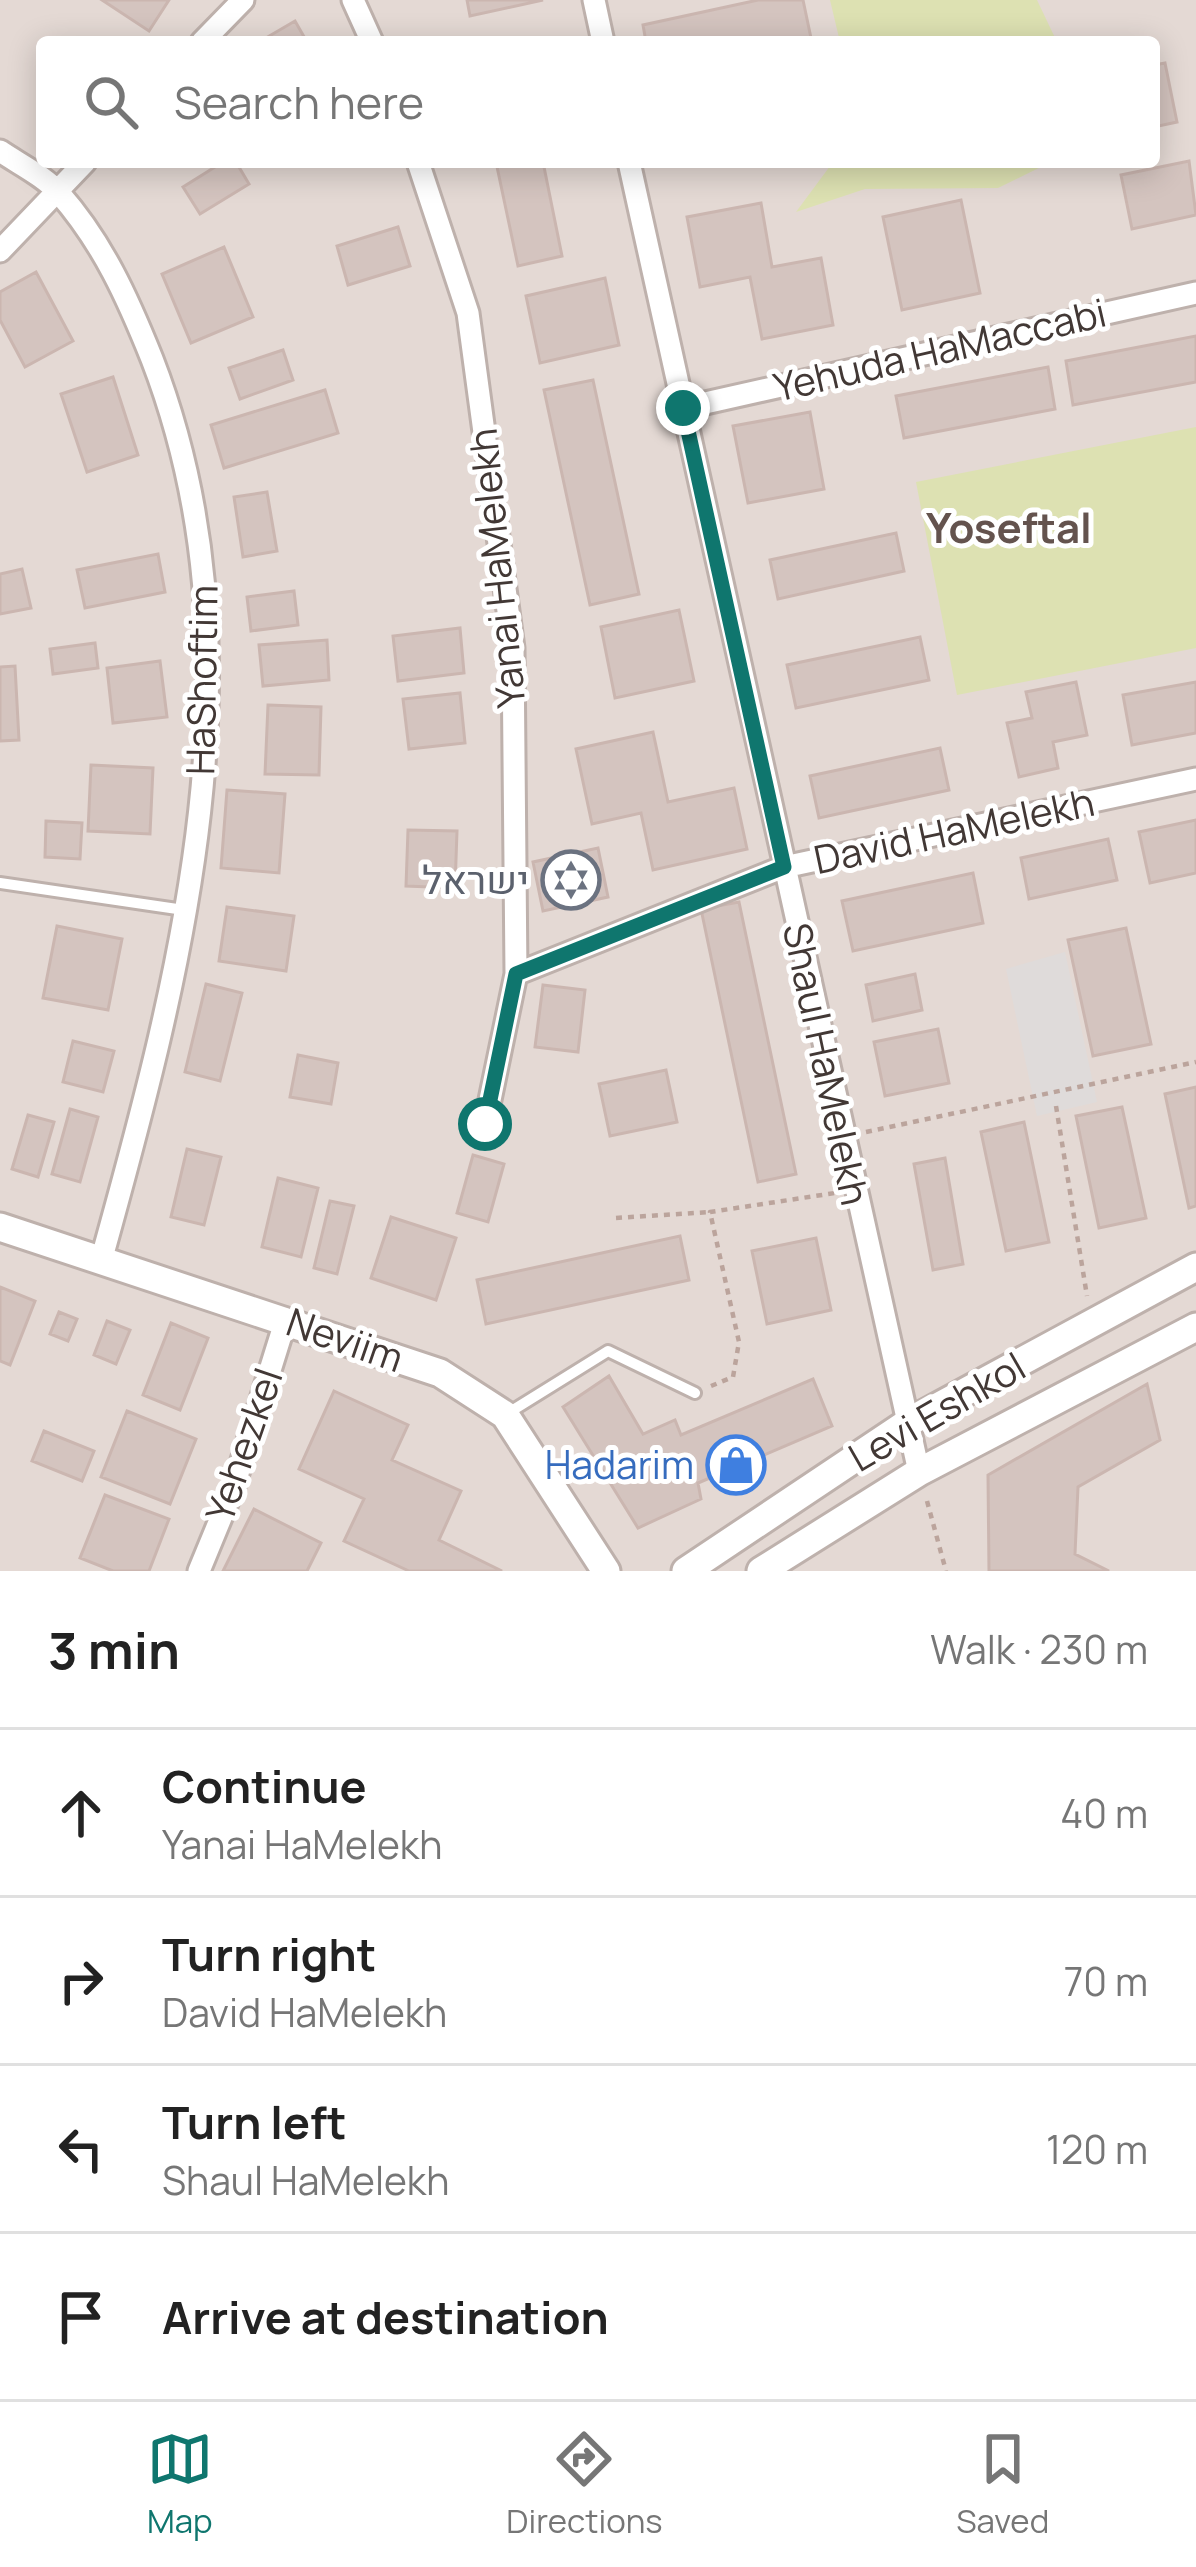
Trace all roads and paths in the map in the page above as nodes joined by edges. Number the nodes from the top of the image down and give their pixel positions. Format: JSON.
{"nodes":[{"id":1,"x":243,"y":0,"type":"edge"},
{"id":2,"x":353,"y":0,"type":"edge"},
{"id":3,"x":594,"y":0,"type":"edge"},
{"id":4,"x":208,"y":36,"type":"edge"},
{"id":5,"x":369,"y":36,"type":"edge"},
{"id":6,"x":602,"y":36,"type":"edge"},
{"id":7,"x":0,"y":151,"type":"edge"},
{"id":8,"x":79,"y":168,"type":"edge"},
{"id":9,"x":420,"y":168,"type":"edge"},
{"id":10,"x":630,"y":168,"type":"edge"},
{"id":11,"x":57,"y":190,"type":"junction"},
{"id":12,"x":0,"y":251,"type":"edge"},
{"id":13,"x":1196,"y":293,"type":"edge"},
{"id":14,"x":683,"y":408,"type":"junction"},
{"id":15,"x":1196,"y":778,"type":"edge"},
{"id":16,"x":784,"y":867,"type":"junction"},
{"id":17,"x":0,"y":884,"type":"edge"},
{"id":18,"x":187,"y":911,"type":"junction"},
{"id":19,"x":516,"y":974,"type":"junction"},
{"id":20,"x":1196,"y":1062,"type":"edge"},
{"id":21,"x":1056,"y":1106,"type":"dead end"},
{"id":22,"x":485,"y":1124,"type":"dead end"},
{"id":23,"x":843,"y":1138,"type":"junction"},
{"id":24,"x":853,"y":1190,"type":"junction"},
{"id":25,"x":710,"y":1212,"type":"junction"},
{"id":26,"x":616,"y":1218,"type":"dead end"},
{"id":27,"x":0,"y":1227,"type":"edge"},
{"id":28,"x":101,"y":1262,"type":"junction"},
{"id":29,"x":1196,"y":1267,"type":"edge"},
{"id":30,"x":286,"y":1319,"type":"junction"},
{"id":31,"x":1092,"y":1323,"type":"junction"},
{"id":32,"x":1196,"y":1327,"type":"edge"},
{"id":33,"x":695,"y":1394,"type":"joint"},
{"id":34,"x":505,"y":1414,"type":"junction"},
{"id":35,"x":906,"y":1424,"type":"junction"},
{"id":36,"x":919,"y":1472,"type":"junction"},
{"id":37,"x":199,"y":1571,"type":"edge"},
{"id":38,"x":606,"y":1571,"type":"edge"},
{"id":39,"x":686,"y":1571,"type":"edge"},
{"id":40,"x":760,"y":1571,"type":"edge"},
{"id":41,"x":946,"y":1571,"type":"edge"}],
"edges":[{"from":1,"to":4,"type":"street"},
{"from":2,"to":5,"type":"street"},
{"from":3,"to":6,"type":"street"},
{"from":7,"to":11,"type":"street","name":"HaShoftim"},
{"from":8,"to":11,"type":"street"},
{"from":9,"to":19,"type":"street","name":"Yanai HaMelekh"},
{"from":10,"to":14,"type":"street","name":"Shaul HaMelekh"},
{"from":11,"to":12,"type":"street"},
{"from":11,"to":18,"type":"street","name":"HaShoftim"},
{"from":13,"to":14,"type":"street","name":"Yehuda HaMaccabi"},
{"from":14,"to":16,"type":"street","name":"Shaul HaMelekh"},
{"from":15,"to":16,"type":"street","name":"David HaMelekh"},
{"from":16,"to":19,"type":"street","name":"David HaMelekh"},
{"from":16,"to":23,"type":"street","name":"Shaul HaMelekh"},
{"from":17,"to":18,"type":"lane"},
{"from":18,"to":28,"type":"street","name":"HaShoftim"},
{"from":19,"to":22,"type":"street","name":"Yanai HaMelekh"},
{"from":20,"to":23,"type":"path"},
{"from":21,"to":31,"type":"path"},
{"from":23,"to":24,"type":"street","name":"Shaul HaMelekh"},
{"from":24,"to":25,"type":"path"},
{"from":24,"to":35,"type":"street","name":"Shaul HaMelekh"},
{"from":25,"to":26,"type":"path"},
{"from":25,"to":33,"type":"path"},
{"from":27,"to":28,"type":"street","name":"Neviim"},
{"from":28,"to":30,"type":"street","name":"Neviim"},
{"from":29,"to":31,"type":"street","name":"Levi Eshkol"},
{"from":30,"to":34,"type":"street","name":"Neviim"},
{"from":30,"to":37,"type":"street","name":"Yehezkel"},
{"from":31,"to":35,"type":"street","name":"Levi Eshkol"},
{"from":32,"to":36,"type":"street","name":"Levi Eshkol"},
{"from":33,"to":34,"type":"lane"},
{"from":34,"to":38,"type":"street","name":"Neviim"},
{"from":35,"to":36,"type":"street","name":"Shaul HaMelekh"},
{"from":35,"to":39,"type":"street","name":"Levi Eshkol"},
{"from":36,"to":40,"type":"street","name":"Levi Eshkol"},
{"from":36,"to":41,"type":"path"}]}
